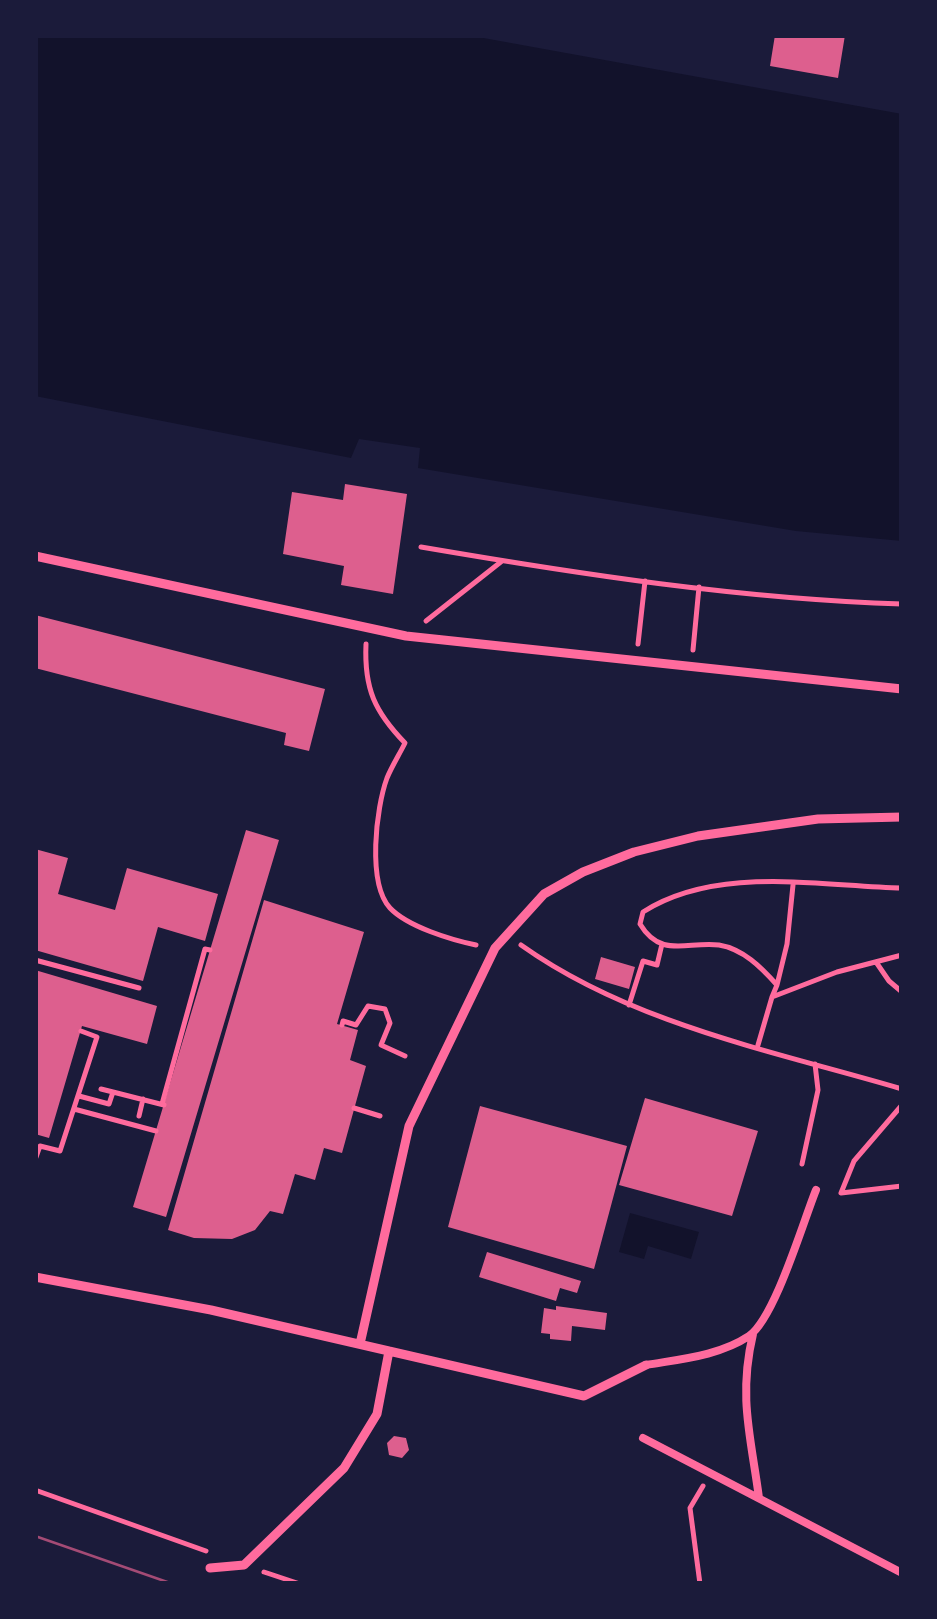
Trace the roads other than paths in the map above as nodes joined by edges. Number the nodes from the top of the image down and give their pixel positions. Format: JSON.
{"nodes":[{"id":1,"x":35,"y":556,"type":"edge"},
{"id":2,"x":902,"y":690,"type":"edge"},
{"id":3,"x":902,"y":817,"type":"edge"},
{"id":4,"x":816,"y":1190,"type":"dead end"},
{"id":5,"x":35,"y":1277,"type":"edge"},
{"id":6,"x":753,"y":1334,"type":"junction"},
{"id":7,"x":360,"y":1344,"type":"junction"},
{"id":8,"x":389,"y":1351,"type":"junction"},
{"id":9,"x":646,"y":1365,"type":"joint"},
{"id":10,"x":643,"y":1438,"type":"dead end"},
{"id":11,"x":759,"y":1498,"type":"junction"},
{"id":12,"x":210,"y":1568,"type":"dead end"},
{"id":13,"x":902,"y":1573,"type":"edge"}],
"edges":[{"from":1,"to":2,"type":"street"},
{"from":3,"to":7,"type":"street"},
{"from":4,"to":6,"type":"lane"},
{"from":5,"to":7,"type":"street"},
{"from":6,"to":9,"type":"lane"},
{"from":6,"to":11,"type":"lane"},
{"from":7,"to":8,"type":"street"},
{"from":8,"to":9,"type":"street"},
{"from":8,"to":12,"type":"street"},
{"from":10,"to":11,"type":"lane"},
{"from":11,"to":13,"type":"lane"}]}
